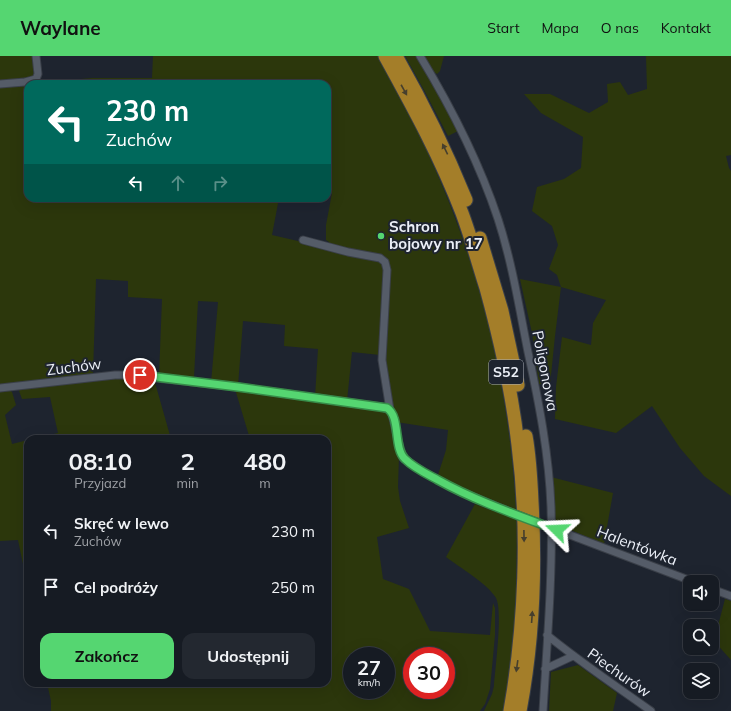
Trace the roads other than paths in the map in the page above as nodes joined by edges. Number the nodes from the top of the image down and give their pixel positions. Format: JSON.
{"nodes":[{"id":1,"x":36,"y":56,"type":"edge"},
{"id":2,"x":385,"y":56,"type":"edge"},
{"id":3,"x":396,"y":56,"type":"edge"},
{"id":4,"x":420,"y":56,"type":"edge"},
{"id":5,"x":32,"y":80,"type":"edge"},
{"id":6,"x":24,"y":82,"type":"edge"},
{"id":7,"x":0,"y":84,"type":"edge"},
{"id":8,"x":303,"y":240,"type":"dead end"},
{"id":9,"x":0,"y":388,"type":"edge"},
{"id":10,"x":390,"y":410,"type":"junction"},
{"id":11,"x":683,"y":578,"type":"edge"},
{"id":12,"x":719,"y":592,"type":"edge"},
{"id":13,"x":731,"y":596,"type":"edge"},
{"id":14,"x":547,"y":635,"type":"junction"},
{"id":15,"x":573,"y":656,"type":"junction"},
{"id":16,"x":545,"y":669,"type":"junction"},
{"id":17,"x":510,"y":711,"type":"edge"},
{"id":18,"x":520,"y":711,"type":"edge"},
{"id":19,"x":543,"y":711,"type":"edge"},
{"id":20,"x":651,"y":711,"type":"edge"}],
"edges":[{"from":1,"to":5,"type":"street"},
{"from":2,"to":17,"type":"highway","number":"S52","one_way":true},
{"from":18,"to":3,"type":"highway","number":"S52","one_way":true},
{"from":4,"to":14,"type":"street","name":"Poligonowa"},
{"from":6,"to":7,"type":"street"},
{"from":8,"to":10,"type":"street"},
{"from":9,"to":10,"type":"street","name":"Zuchów"},
{"from":10,"to":11,"type":"street","name":"Halentówka","bridge":true},
{"from":12,"to":13,"type":"street"},
{"from":14,"to":15,"type":"street","name":"Piechurów"},
{"from":14,"to":16,"type":"street","name":"Poligonowa"},
{"from":15,"to":16,"type":"street","name":"Piechurów"},
{"from":15,"to":20,"type":"street","name":"Piechurów"},
{"from":16,"to":19,"type":"street","name":"Poligonowa"}]}
